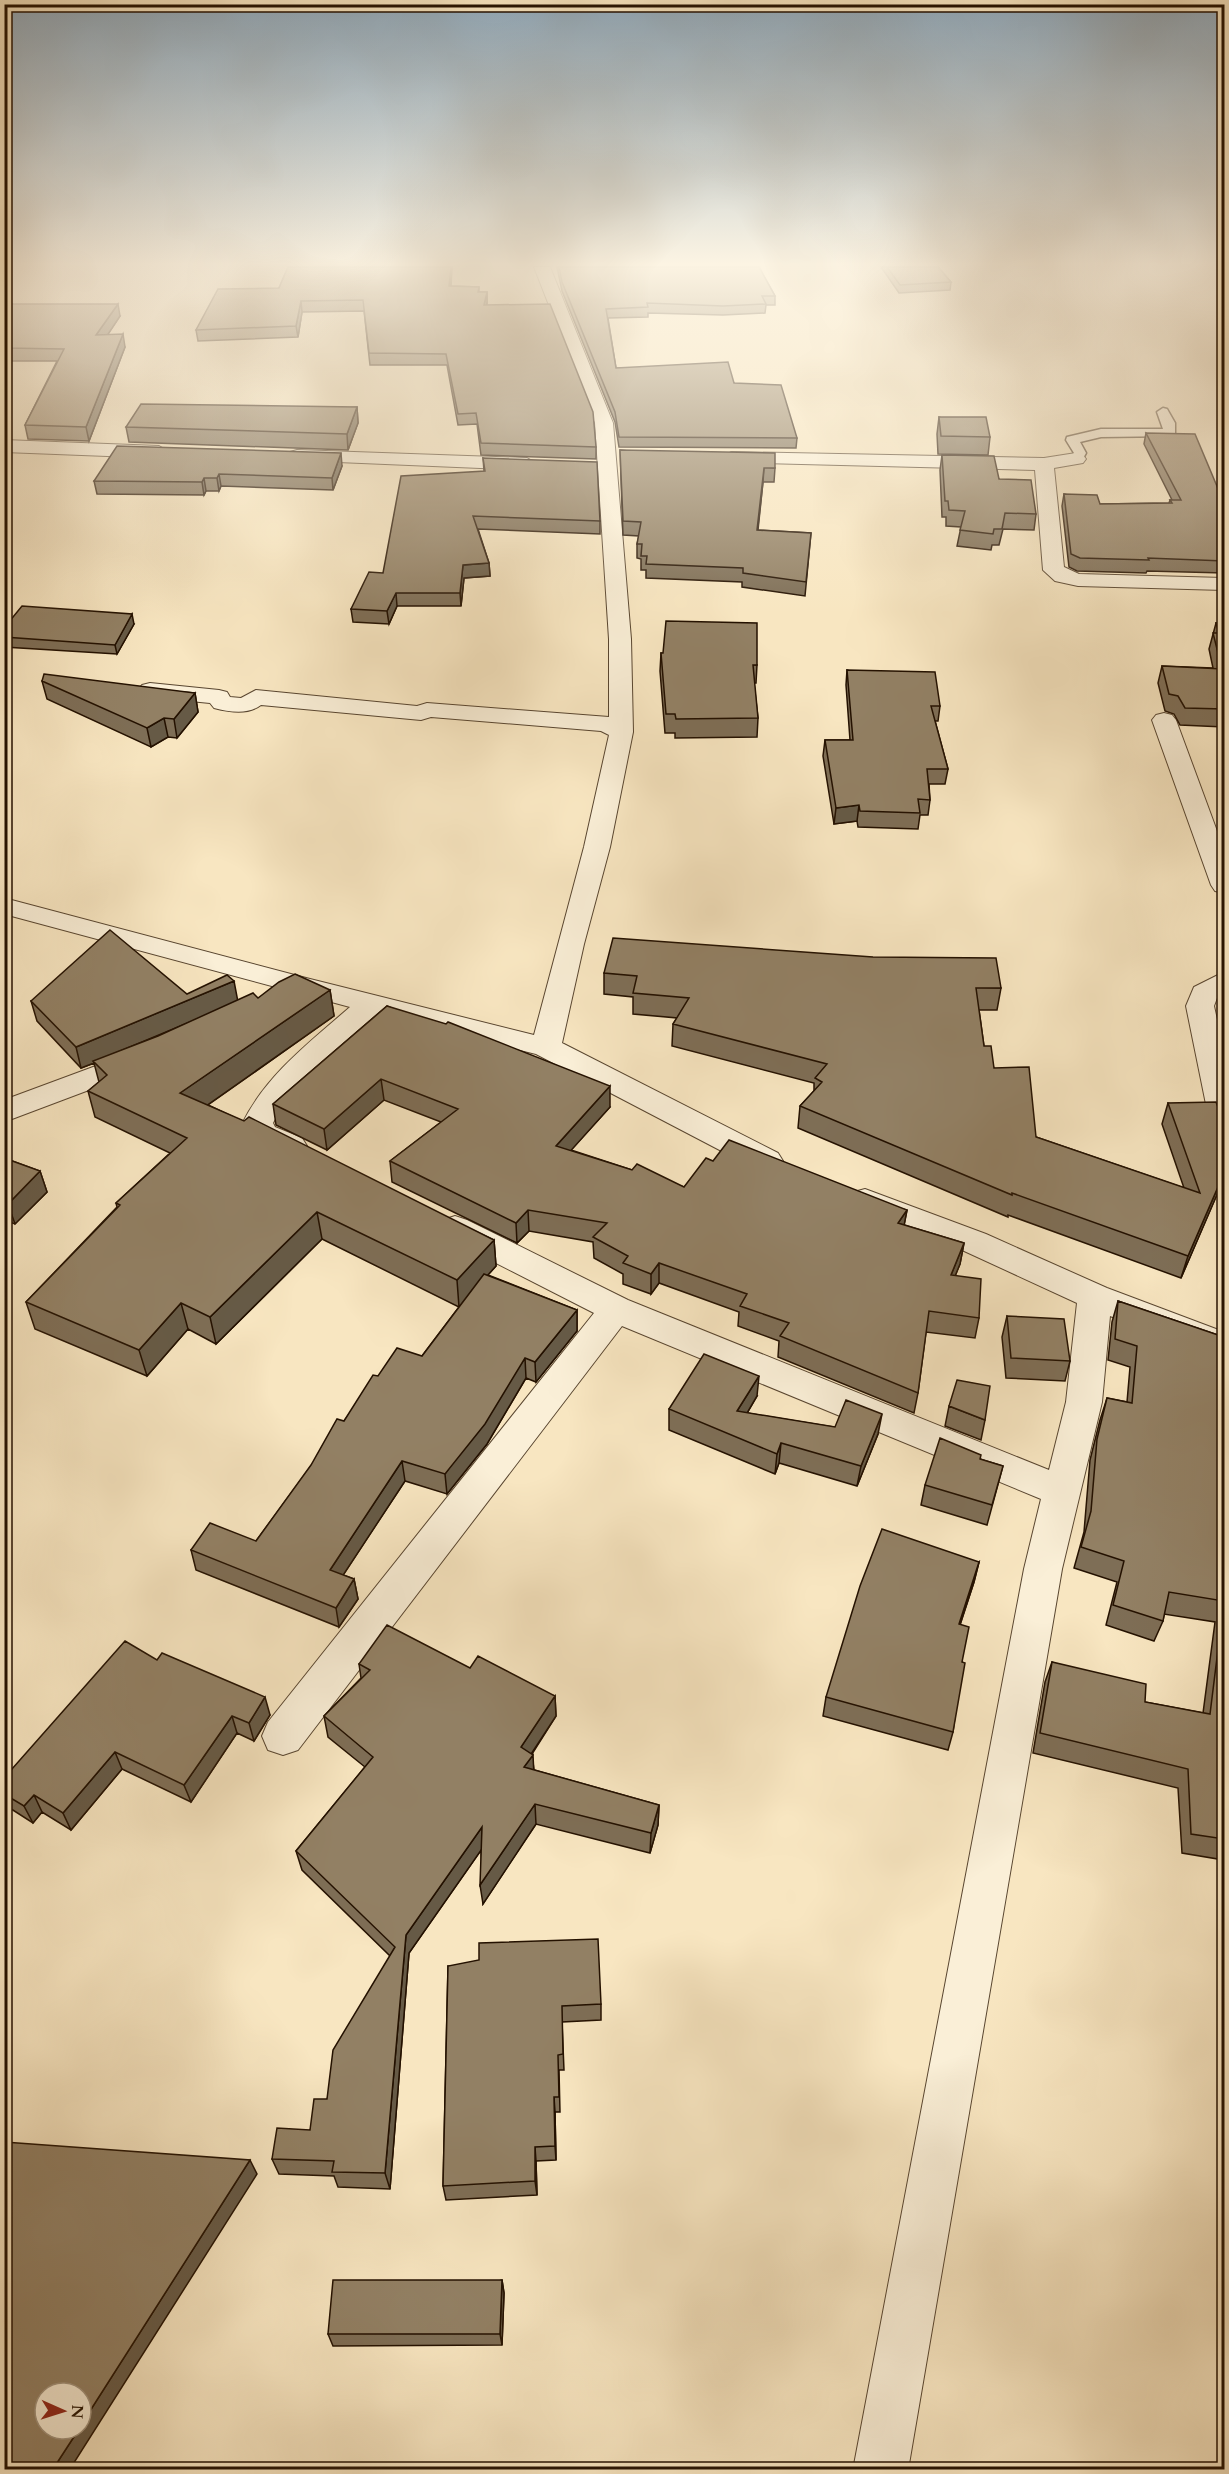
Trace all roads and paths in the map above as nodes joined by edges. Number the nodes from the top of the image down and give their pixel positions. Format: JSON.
{"nodes":[{"id":1,"x":589,"y":382,"type":"edge"},
{"id":2,"x":1163,"y":412,"type":"dead end"},
{"id":3,"x":4,"y":446,"type":"edge"},
{"id":4,"x":182,"y":453,"type":"edge"},
{"id":5,"x":276,"y":456,"type":"edge"},
{"id":6,"x":632,"y":456,"type":"edge"},
{"id":7,"x":714,"y":457,"type":"edge"},
{"id":8,"x":1076,"y":459,"type":"joint"},
{"id":9,"x":608,"y":461,"type":"junction"},
{"id":10,"x":1044,"y":464,"type":"junction"},
{"id":11,"x":548,"y":465,"type":"edge"},
{"id":12,"x":584,"y":466,"type":"edge"},
{"id":13,"x":1224,"y":584,"type":"edge"},
{"id":14,"x":129,"y":688,"type":"edge"},
{"id":15,"x":1164,"y":720,"type":"dead end"},
{"id":16,"x":621,"y":732,"type":"junction"},
{"id":17,"x":1224,"y":885,"type":"edge"},
{"id":18,"x":4,"y":906,"type":"edge"},
{"id":19,"x":1224,"y":981,"type":"edge"},
{"id":20,"x":302,"y":986,"type":"junction"},
{"id":21,"x":371,"y":1004,"type":"junction"},
{"id":22,"x":259,"y":1005,"type":"edge"},
{"id":23,"x":546,"y":1047,"type":"junction"},
{"id":24,"x":163,"y":1049,"type":"edge"},
{"id":25,"x":4,"y":1112,"type":"edge"},
{"id":26,"x":1224,"y":1119,"type":"edge"},
{"id":27,"x":315,"y":1158,"type":"edge"},
{"id":28,"x":791,"y":1172,"type":"edge"},
{"id":29,"x":834,"y":1188,"type":"edge"},
{"id":30,"x":428,"y":1214,"type":"edge"},
{"id":31,"x":1095,"y":1297,"type":"junction"},
{"id":32,"x":616,"y":1309,"type":"junction"},
{"id":33,"x":1224,"y":1346,"type":"edge"},
{"id":34,"x":1061,"y":1491,"type":"junction"},
{"id":35,"x":283,"y":1736,"type":"dead end"},
{"id":36,"x":880,"y":2469,"type":"edge"}],
"edges":[{"from":1,"to":9,"type":"street"},
{"from":2,"to":8,"type":"lane"},
{"from":3,"to":4,"type":"street"},
{"from":5,"to":11,"type":"street"},
{"from":6,"to":9,"type":"street"},
{"from":7,"to":10,"type":"street"},
{"from":8,"to":10,"type":"street"},
{"from":9,"to":12,"type":"street"},
{"from":9,"to":16,"type":"street"},
{"from":10,"to":13,"type":"street"},
{"from":14,"to":16,"type":"street"},
{"from":15,"to":17,"type":"street"},
{"from":16,"to":23,"type":"street"},
{"from":18,"to":20,"type":"street"},
{"from":19,"to":26,"type":"street"},
{"from":20,"to":21,"type":"street"},
{"from":20,"to":22,"type":"street"},
{"from":21,"to":23,"type":"street"},
{"from":21,"to":27,"type":"street"},
{"from":23,"to":28,"type":"street"},
{"from":24,"to":25,"type":"street"},
{"from":29,"to":31,"type":"street"},
{"from":30,"to":32,"type":"street"},
{"from":31,"to":33,"type":"street"},
{"from":31,"to":34,"type":"street"},
{"from":32,"to":34,"type":"street"},
{"from":32,"to":35,"type":"street"},
{"from":34,"to":36,"type":"street"}]}
